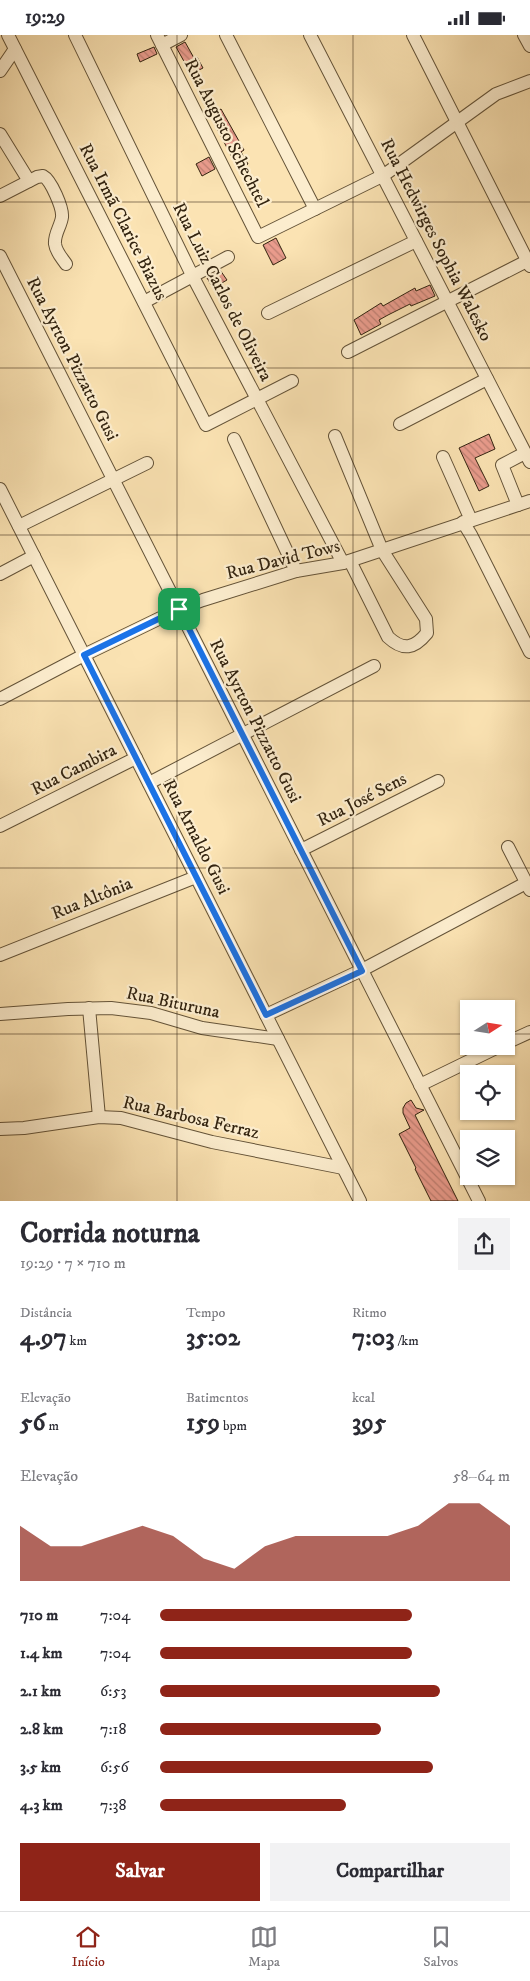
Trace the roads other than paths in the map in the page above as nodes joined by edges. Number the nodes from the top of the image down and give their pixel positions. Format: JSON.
{"nodes":[{"id":1,"x":8,"y":35,"type":"edge"},
{"id":2,"x":75,"y":35,"type":"edge"},
{"id":3,"x":181,"y":35,"type":"edge"},
{"id":4,"x":226,"y":35,"type":"edge"},
{"id":5,"x":310,"y":35,"type":"edge"},
{"id":6,"x":412,"y":35,"type":"edge"},
{"id":7,"x":524,"y":35,"type":"edge"},
{"id":8,"x":160,"y":40,"type":"edge"},
{"id":9,"x":530,"y":46,"type":"edge"},
{"id":10,"x":15,"y":49,"type":"junction"},
{"id":11,"x":0,"y":71,"type":"edge"},
{"id":12,"x":530,"y":81,"type":"edge"},
{"id":13,"x":458,"y":123,"type":"junction"},
{"id":14,"x":0,"y":134,"type":"edge"},
{"id":15,"x":384,"y":175,"type":"junction"},
{"id":16,"x":29,"y":181,"type":"junction"},
{"id":17,"x":0,"y":195,"type":"edge"},
{"id":18,"x":315,"y":209,"type":"junction"},
{"id":19,"x":416,"y":241,"type":"junction"},
{"id":20,"x":0,"y":256,"type":"edge"},
{"id":21,"x":228,"y":257,"type":"dead end"},
{"id":22,"x":66,"y":264,"type":"dead end"},
{"id":23,"x":529,"y":264,"type":"edge"},
{"id":24,"x":192,"y":275,"type":"junction"},
{"id":25,"x":144,"y":301,"type":"junction"},
{"id":26,"x":447,"y":302,"type":"junction"},
{"id":27,"x":268,"y":313,"type":"dead end"},
{"id":28,"x":348,"y":352,"type":"dead end"},
{"id":29,"x":487,"y":379,"type":"junction"},
{"id":30,"x":292,"y":381,"type":"dead end"},
{"id":31,"x":257,"y":398,"type":"junction"},
{"id":32,"x":400,"y":424,"type":"dead end"},
{"id":33,"x":335,"y":437,"type":"dead end"},
{"id":34,"x":234,"y":439,"type":"dead end"},
{"id":35,"x":443,"y":457,"type":"dead end"},
{"id":36,"x":528,"y":457,"type":"edge"},
{"id":37,"x":147,"y":463,"type":"dead end"},
{"id":38,"x":113,"y":479,"type":"junction"},
{"id":39,"x":0,"y":489,"type":"edge"},
{"id":40,"x":524,"y":503,"type":"edge"},
{"id":41,"x":467,"y":521,"type":"junction"},
{"id":42,"x":19,"y":526,"type":"junction"},
{"id":43,"x":382,"y":550,"type":"junction"},
{"id":44,"x":34,"y":556,"type":"junction"},
{"id":45,"x":347,"y":562,"type":"junction"},
{"id":46,"x":296,"y":571,"type":"junction"},
{"id":47,"x":0,"y":574,"type":"edge"},
{"id":48,"x":179,"y":609,"type":"junction"},
{"id":49,"x":530,"y":652,"type":"edge"},
{"id":50,"x":84,"y":655,"type":"junction"},
{"id":51,"x":374,"y":665,"type":"dead end"},
{"id":52,"x":0,"y":699,"type":"edge"},
{"id":53,"x":242,"y":734,"type":"junction"},
{"id":54,"x":136,"y":758,"type":"junction"},
{"id":55,"x":438,"y":781,"type":"dead end"},
{"id":56,"x":149,"y":783,"type":"junction"},
{"id":57,"x":0,"y":826,"type":"edge"},
{"id":58,"x":508,"y":847,"type":"dead end"},
{"id":59,"x":301,"y":850,"type":"junction"},
{"id":60,"x":196,"y":877,"type":"junction"},
{"id":61,"x":528,"y":886,"type":"edge"},
{"id":62,"x":0,"y":955,"type":"edge"},
{"id":63,"x":362,"y":971,"type":"junction"},
{"id":64,"x":89,"y":1008,"type":"junction"},
{"id":65,"x":0,"y":1014,"type":"edge"},
{"id":66,"x":266,"y":1015,"type":"junction"},
{"id":67,"x":530,"y":1032,"type":"edge"},
{"id":68,"x":278,"y":1039,"type":"junction"},
{"id":69,"x":515,"y":1039,"type":"edge"},
{"id":70,"x":482,"y":1055,"type":"edge"},
{"id":71,"x":420,"y":1085,"type":"junction"},
{"id":72,"x":99,"y":1117,"type":"junction"},
{"id":73,"x":0,"y":1129,"type":"edge"},
{"id":74,"x":343,"y":1167,"type":"junction"},
{"id":75,"x":360,"y":1201,"type":"edge"},
{"id":76,"x":479,"y":1201,"type":"edge"}],
"edges":[{"from":1,"to":10,"type":"street","name":"Rua Irmã Clarice Biazus"},
{"from":2,"to":24,"type":"street","name":"Rua Luiz Carlos de Oliveira"},
{"from":3,"to":8,"type":"street","name":"Rua Augusto Schechtel"},
{"from":4,"to":18,"type":"street"},
{"from":5,"to":15,"type":"street","name":"Rua Hedwirges Sophia Walesko"},
{"from":6,"to":13,"type":"street"},
{"from":7,"to":9,"type":"street"},
{"from":8,"to":18,"type":"street","name":"Rua Augusto Schechtel"},
{"from":10,"to":11,"type":"street"},
{"from":10,"to":25,"type":"street","name":"Rua Irmã Clarice Biazus"},
{"from":12,"to":13,"type":"street"},
{"from":13,"to":15,"type":"street"},
{"from":13,"to":23,"type":"street"},
{"from":14,"to":16,"type":"street"},
{"from":15,"to":18,"type":"street"},
{"from":15,"to":19,"type":"street","name":"Rua Hedwirges Sophia Walesko"},
{"from":16,"to":17,"type":"street"},
{"from":16,"to":22,"type":"street"},
{"from":19,"to":26,"type":"street","name":"Rua Hedwirges Sophia Walesko"},
{"from":19,"to":27,"type":"street"},
{"from":20,"to":38,"type":"street","name":"Rua Ayrton Pizzatto Gusi"},
{"from":21,"to":24,"type":"street"},
{"from":23,"to":26,"type":"street"},
{"from":24,"to":25,"type":"street"},
{"from":24,"to":31,"type":"street","name":"Rua Luiz Carlos de Oliveira"},
{"from":25,"to":31,"type":"street","name":"Rua Irmã Clarice Biazus"},
{"from":26,"to":28,"type":"street"},
{"from":26,"to":29,"type":"street","name":"Rua Hedwirges Sophia Walesko"},
{"from":29,"to":32,"type":"street"},
{"from":29,"to":36,"type":"street","name":"Rua Hedwirges Sophia Walesko"},
{"from":30,"to":31,"type":"street"},
{"from":31,"to":45,"type":"street","name":"Rua Luiz Carlos de Oliveira"},
{"from":33,"to":43,"type":"street","name":"Rua Luiz Carlos de Oliveira"},
{"from":34,"to":46,"type":"street"},
{"from":35,"to":41,"type":"street"},
{"from":36,"to":40,"type":"street"},
{"from":37,"to":38,"type":"street"},
{"from":38,"to":42,"type":"street"},
{"from":38,"to":48,"type":"street","name":"Rua Ayrton Pizzatto Gusi"},
{"from":39,"to":42,"type":"street","name":"Rua Arnaldo Gusi"},
{"from":40,"to":41,"type":"street","name":"Rua David Tows"},
{"from":41,"to":43,"type":"street","name":"Rua David Tows"},
{"from":41,"to":49,"type":"street"},
{"from":42,"to":44,"type":"street","name":"Rua Arnaldo Gusi"},
{"from":43,"to":45,"type":"street","name":"Rua David Tows"},
{"from":43,"to":45,"type":"street","name":"Rua Luiz Carlos de Oliveira"},
{"from":44,"to":47,"type":"street"},
{"from":44,"to":50,"type":"street","name":"Rua Arnaldo Gusi"},
{"from":45,"to":46,"type":"street","name":"Rua David Tows"},
{"from":46,"to":48,"type":"street","name":"Rua David Tows"},
{"from":48,"to":50,"type":"street","name":"Rua David Tows"},
{"from":48,"to":53,"type":"street","name":"Rua Ayrton Pizzatto Gusi"},
{"from":50,"to":52,"type":"street","name":"Rua David Tows"},
{"from":50,"to":54,"type":"street","name":"Rua Arnaldo Gusi"},
{"from":51,"to":53,"type":"street"},
{"from":53,"to":56,"type":"street"},
{"from":53,"to":59,"type":"street","name":"Rua Ayrton Pizzatto Gusi"},
{"from":54,"to":56,"type":"street","name":"Rua Arnaldo Gusi"},
{"from":54,"to":57,"type":"street","name":"Rua Cambira"},
{"from":55,"to":59,"type":"street","name":"Rua José Sens"},
{"from":56,"to":60,"type":"street","name":"Rua Arnaldo Gusi"},
{"from":58,"to":61,"type":"street"},
{"from":59,"to":63,"type":"street","name":"Rua Ayrton Pizzatto Gusi"},
{"from":60,"to":62,"type":"street","name":"Rua Altônia"},
{"from":60,"to":66,"type":"street","name":"Rua Arnaldo Gusi"},
{"from":61,"to":63,"type":"street"},
{"from":63,"to":66,"type":"street"},
{"from":63,"to":71,"type":"street","name":"Rua Ayrton Pizzatto Gusi"},
{"from":64,"to":65,"type":"street","name":"Rua Bituruna"},
{"from":64,"to":68,"type":"street","name":"Rua Bituruna"},
{"from":64,"to":72,"type":"street"},
{"from":66,"to":68,"type":"street","name":"Rua Arnaldo Gusi"},
{"from":67,"to":69,"type":"street"},
{"from":68,"to":74,"type":"street","name":"Rua Arnaldo Gusi"},
{"from":70,"to":71,"type":"street"},
{"from":71,"to":76,"type":"street","name":"Rua Ayrton Pizzatto Gusi"},
{"from":72,"to":73,"type":"street","name":"Rua Barbosa Ferraz"},
{"from":72,"to":74,"type":"street","name":"Rua Barbosa Ferraz"},
{"from":74,"to":75,"type":"street","name":"Rua Arnaldo Gusi"}]}
